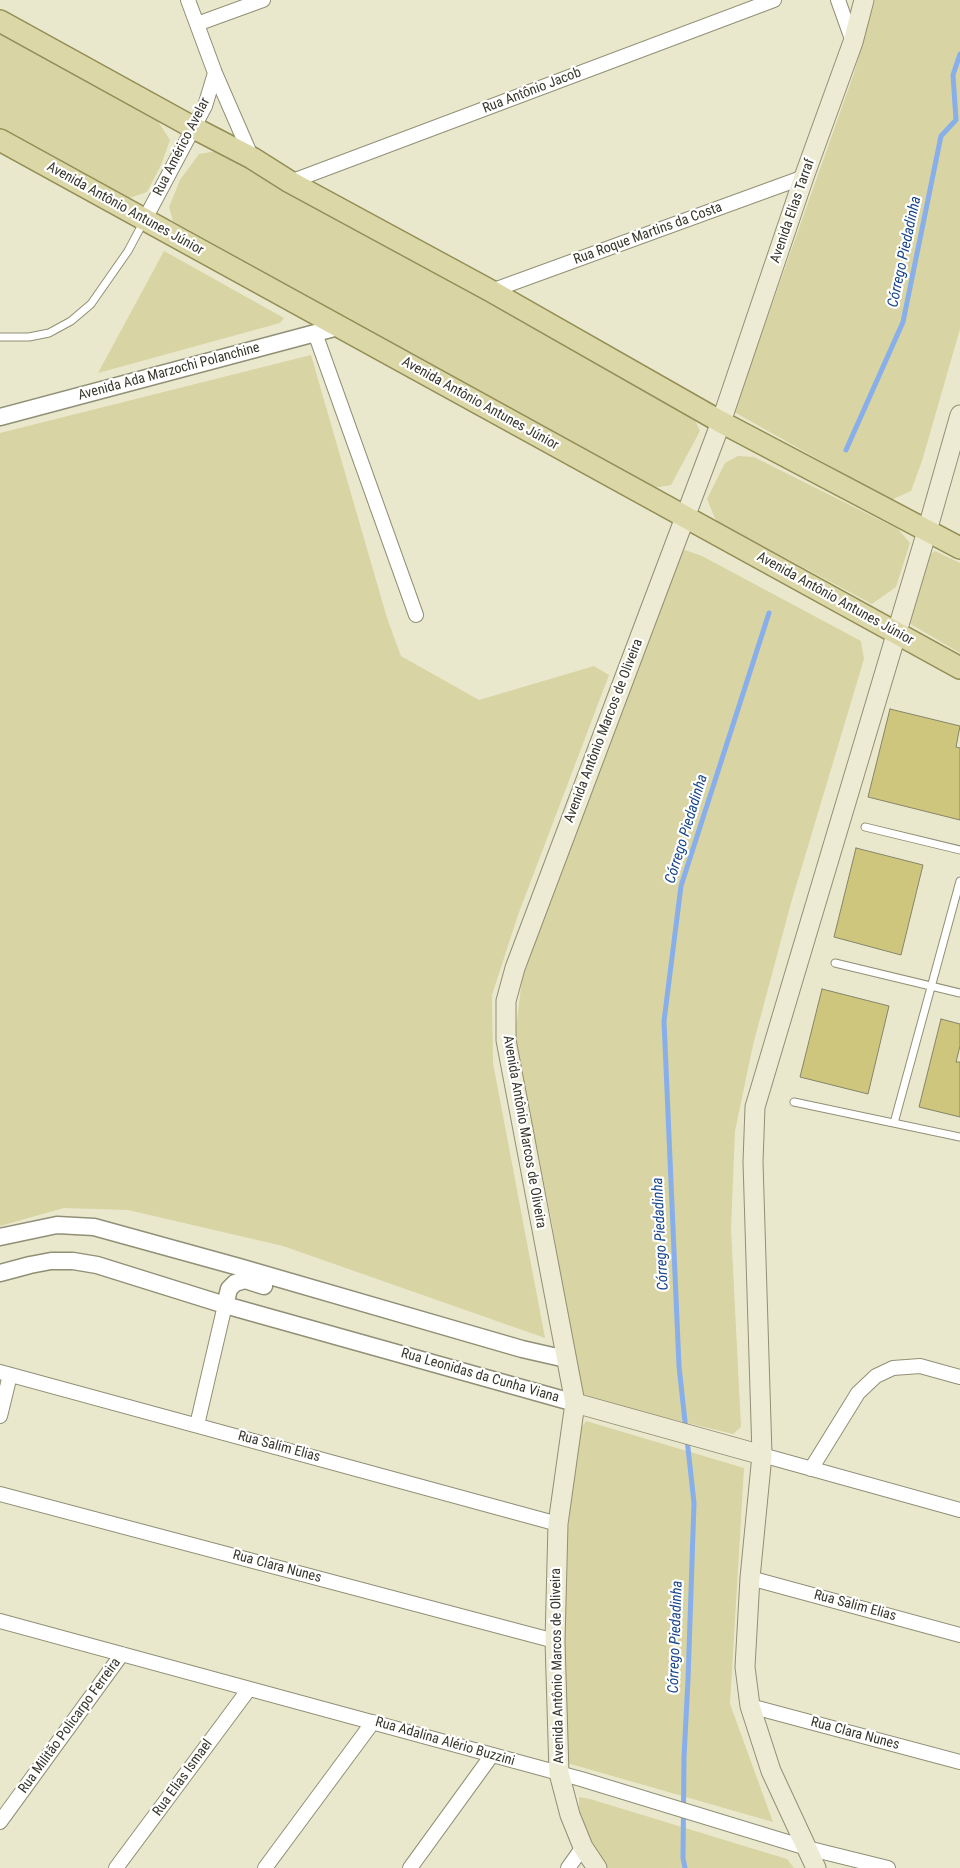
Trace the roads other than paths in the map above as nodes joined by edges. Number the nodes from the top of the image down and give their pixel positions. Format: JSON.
{"nodes":[{"id":1,"x":188,"y":0,"type":"edge"},
{"id":2,"x":264,"y":0,"type":"edge"},
{"id":3,"x":774,"y":0,"type":"edge"},
{"id":4,"x":838,"y":0,"type":"edge"},
{"id":5,"x":864,"y":0,"type":"edge"},
{"id":6,"x":0,"y":21,"type":"edge"},
{"id":7,"x":197,"y":24,"type":"junction"},
{"id":8,"x":853,"y":42,"type":"junction"},
{"id":9,"x":214,"y":73,"type":"junction"},
{"id":10,"x":194,"y":128,"type":"junction"},
{"id":11,"x":0,"y":140,"type":"edge"},
{"id":12,"x":252,"y":158,"type":"junction"},
{"id":13,"x":804,"y":177,"type":"junction"},
{"id":14,"x":290,"y":182,"type":"junction"},
{"id":15,"x":145,"y":219,"type":"junction"},
{"id":16,"x":491,"y":292,"type":"junction"},
{"id":17,"x":338,"y":327,"type":"junction"},
{"id":18,"x":315,"y":333,"type":"junction"},
{"id":19,"x":0,"y":337,"type":"edge"},
{"id":20,"x":960,"y":415,"type":"edge"},
{"id":21,"x":0,"y":417,"type":"edge"},
{"id":22,"x":721,"y":422,"type":"junction"},
{"id":23,"x":685,"y":517,"type":"junction"},
{"id":24,"x":927,"y":531,"type":"junction"},
{"id":25,"x":960,"y":548,"type":"edge"},
{"id":26,"x":416,"y":615,"type":"dead end"},
{"id":27,"x":896,"y":634,"type":"junction"},
{"id":28,"x":960,"y":668,"type":"edge"},
{"id":29,"x":865,"y":827,"type":"dead end"},
{"id":30,"x":960,"y":850,"type":"edge"},
{"id":31,"x":960,"y":881,"type":"edge"},
{"id":32,"x":835,"y":963,"type":"dead end"},
{"id":33,"x":932,"y":986,"type":"junction"},
{"id":34,"x":960,"y":993,"type":"edge"},
{"id":35,"x":794,"y":1102,"type":"dead end"},
{"id":36,"x":894,"y":1123,"type":"junction"},
{"id":37,"x":960,"y":1137,"type":"edge"},
{"id":38,"x":0,"y":1237,"type":"edge"},
{"id":39,"x":0,"y":1274,"type":"edge"},
{"id":40,"x":310,"y":1288,"type":"junction"},
{"id":41,"x":225,"y":1305,"type":"junction"},
{"id":42,"x":566,"y":1359,"type":"junction"},
{"id":43,"x":5,"y":1374,"type":"edge"},
{"id":44,"x":960,"y":1377,"type":"edge"},
{"id":45,"x":575,"y":1402,"type":"junction"},
{"id":46,"x":0,"y":1416,"type":"edge"},
{"id":47,"x":197,"y":1425,"type":"junction"},
{"id":48,"x":762,"y":1455,"type":"junction"},
{"id":49,"x":811,"y":1468,"type":"junction"},
{"id":50,"x":0,"y":1494,"type":"edge"},
{"id":51,"x":960,"y":1510,"type":"edge"},
{"id":52,"x":558,"y":1524,"type":"junction"},
{"id":53,"x":750,"y":1578,"type":"junction"},
{"id":54,"x":1,"y":1623,"type":"edge"},
{"id":55,"x":960,"y":1635,"type":"edge"},
{"id":56,"x":555,"y":1641,"type":"junction"},
{"id":57,"x":122,"y":1654,"type":"junction"},
{"id":58,"x":249,"y":1688,"type":"junction"},
{"id":59,"x":750,"y":1706,"type":"junction"},
{"id":60,"x":372,"y":1722,"type":"junction"},
{"id":61,"x":492,"y":1756,"type":"junction"},
{"id":62,"x":960,"y":1762,"type":"edge"},
{"id":63,"x":559,"y":1773,"type":"junction"},
{"id":64,"x":0,"y":1822,"type":"edge"},
{"id":65,"x":583,"y":1847,"type":"junction"},
{"id":66,"x":807,"y":1848,"type":"junction"},
{"id":67,"x":116,"y":1868,"type":"edge"},
{"id":68,"x":265,"y":1868,"type":"edge"},
{"id":69,"x":410,"y":1868,"type":"edge"},
{"id":70,"x":568,"y":1868,"type":"edge"},
{"id":71,"x":597,"y":1868,"type":"edge"},
{"id":72,"x":816,"y":1868,"type":"edge"},
{"id":73,"x":888,"y":1868,"type":"edge"}],
"edges":[{"from":1,"to":7,"type":"street","name":"Rua Américo Avelar"},
{"from":2,"to":7,"type":"street"},
{"from":3,"to":14,"type":"street","name":"Rua Antônio Jacob"},
{"from":4,"to":8,"type":"street"},
{"from":5,"to":8,"type":"main road","name":"Avenida Elias Tarraf"},
{"from":6,"to":10,"type":"main road"},
{"from":7,"to":9,"type":"street","name":"Rua Américo Avelar"},
{"from":8,"to":13,"type":"main road","name":"Avenida Elias Tarraf"},
{"from":9,"to":10,"type":"street","name":"Rua Américo Avelar"},
{"from":9,"to":12,"type":"street","name":"Rua Américo Avelar"},
{"from":10,"to":12,"type":"main road"},
{"from":10,"to":15,"type":"street","name":"Rua Américo Avelar"},
{"from":11,"to":15,"type":"main road","name":"Avenida Antônio Antunes Júnior"},
{"from":12,"to":14,"type":"main road"},
{"from":13,"to":16,"type":"street","name":"Rua Roque Martins da Costa"},
{"from":13,"to":22,"type":"main road","name":"Avenida Elias Tarraf"},
{"from":14,"to":16,"type":"main road"},
{"from":15,"to":17,"type":"main road","name":"Avenida Antônio Antunes Júnior"},
{"from":15,"to":19,"type":"lane"},
{"from":16,"to":22,"type":"main road"},
{"from":17,"to":18,"type":"street","name":"Avenida Ada Marzochi Polanchine"},
{"from":17,"to":23,"type":"main road","name":"Avenida Antônio Antunes Júnior"},
{"from":18,"to":21,"type":"street","name":"Avenida Ada Marzochi Polanchine"},
{"from":18,"to":26,"type":"street"},
{"from":20,"to":24,"type":"main road"},
{"from":22,"to":23,"type":"main road","name":"Avenida Antônio Marcos de Oliveira"},
{"from":22,"to":24,"type":"main road"},
{"from":23,"to":27,"type":"main road","name":"Avenida Antônio Antunes Júnior"},
{"from":23,"to":42,"type":"main road","name":"Avenida Antônio Marcos de Oliveira"},
{"from":24,"to":25,"type":"main road"},
{"from":24,"to":27,"type":"main road"},
{"from":27,"to":28,"type":"main road","name":"Avenida Antônio Antunes Júnior"},
{"from":27,"to":48,"type":"main road"},
{"from":29,"to":30,"type":"lane"},
{"from":31,"to":33,"type":"lane"},
{"from":32,"to":33,"type":"lane"},
{"from":33,"to":34,"type":"lane"},
{"from":33,"to":36,"type":"lane"},
{"from":35,"to":36,"type":"lane"},
{"from":36,"to":37,"type":"lane"},
{"from":38,"to":40,"type":"street"},
{"from":39,"to":41,"type":"street","name":"Rua Leonidas da Cunha Viana"},
{"from":40,"to":41,"type":"street"},
{"from":40,"to":42,"type":"street"},
{"from":41,"to":45,"type":"street","name":"Rua Leonidas da Cunha Viana"},
{"from":41,"to":47,"type":"street"},
{"from":42,"to":45,"type":"main road","name":"Avenida Antônio Marcos de Oliveira"},
{"from":43,"to":46,"type":"street"},
{"from":43,"to":47,"type":"street","name":"Rua Salim Elias"},
{"from":44,"to":49,"type":"street"},
{"from":45,"to":48,"type":"main road","name":"Rua Leonidas da Cunha Viana"},
{"from":45,"to":52,"type":"main road","name":"Avenida Antônio Marcos de Oliveira"},
{"from":47,"to":52,"type":"street","name":"Rua Salim Elias"},
{"from":48,"to":49,"type":"street","name":"Rua Leonidas da Cunha Viana"},
{"from":48,"to":53,"type":"main road"},
{"from":49,"to":51,"type":"street","name":"Rua Leonidas da Cunha Viana"},
{"from":50,"to":56,"type":"street","name":"Rua Clara Nunes"},
{"from":52,"to":56,"type":"main road","name":"Avenida Antônio Marcos de Oliveira"},
{"from":53,"to":55,"type":"street","name":"Rua Salim Elias"},
{"from":53,"to":59,"type":"main road"},
{"from":54,"to":57,"type":"street","name":"Rua Adalina Alério Buzzini"},
{"from":56,"to":63,"type":"main road","name":"Avenida Antônio Marcos de Oliveira"},
{"from":57,"to":58,"type":"street","name":"Rua Adalina Alério Buzzini"},
{"from":57,"to":64,"type":"street","name":"Rua Militão Policarpo Ferreira"},
{"from":58,"to":60,"type":"street","name":"Rua Adalina Alério Buzzini"},
{"from":58,"to":67,"type":"street","name":"Rua Elias Ismael"},
{"from":59,"to":62,"type":"street","name":"Rua Clara Nunes"},
{"from":59,"to":66,"type":"main road"},
{"from":60,"to":61,"type":"street","name":"Rua Adalina Alério Buzzini"},
{"from":60,"to":68,"type":"street"},
{"from":61,"to":63,"type":"street","name":"Rua Adalina Alério Buzzini"},
{"from":61,"to":69,"type":"street"},
{"from":63,"to":65,"type":"main road","name":"Avenida Antônio Marcos de Oliveira"},
{"from":63,"to":66,"type":"street","name":"Rua Adalina Alério Buzzini"},
{"from":65,"to":70,"type":"street"},
{"from":65,"to":71,"type":"main road","name":"Avenida Antônio Marcos de Oliveira"},
{"from":66,"to":72,"type":"main road"},
{"from":66,"to":73,"type":"street","name":"Rua Adalina Alério Buzzini"}]}
